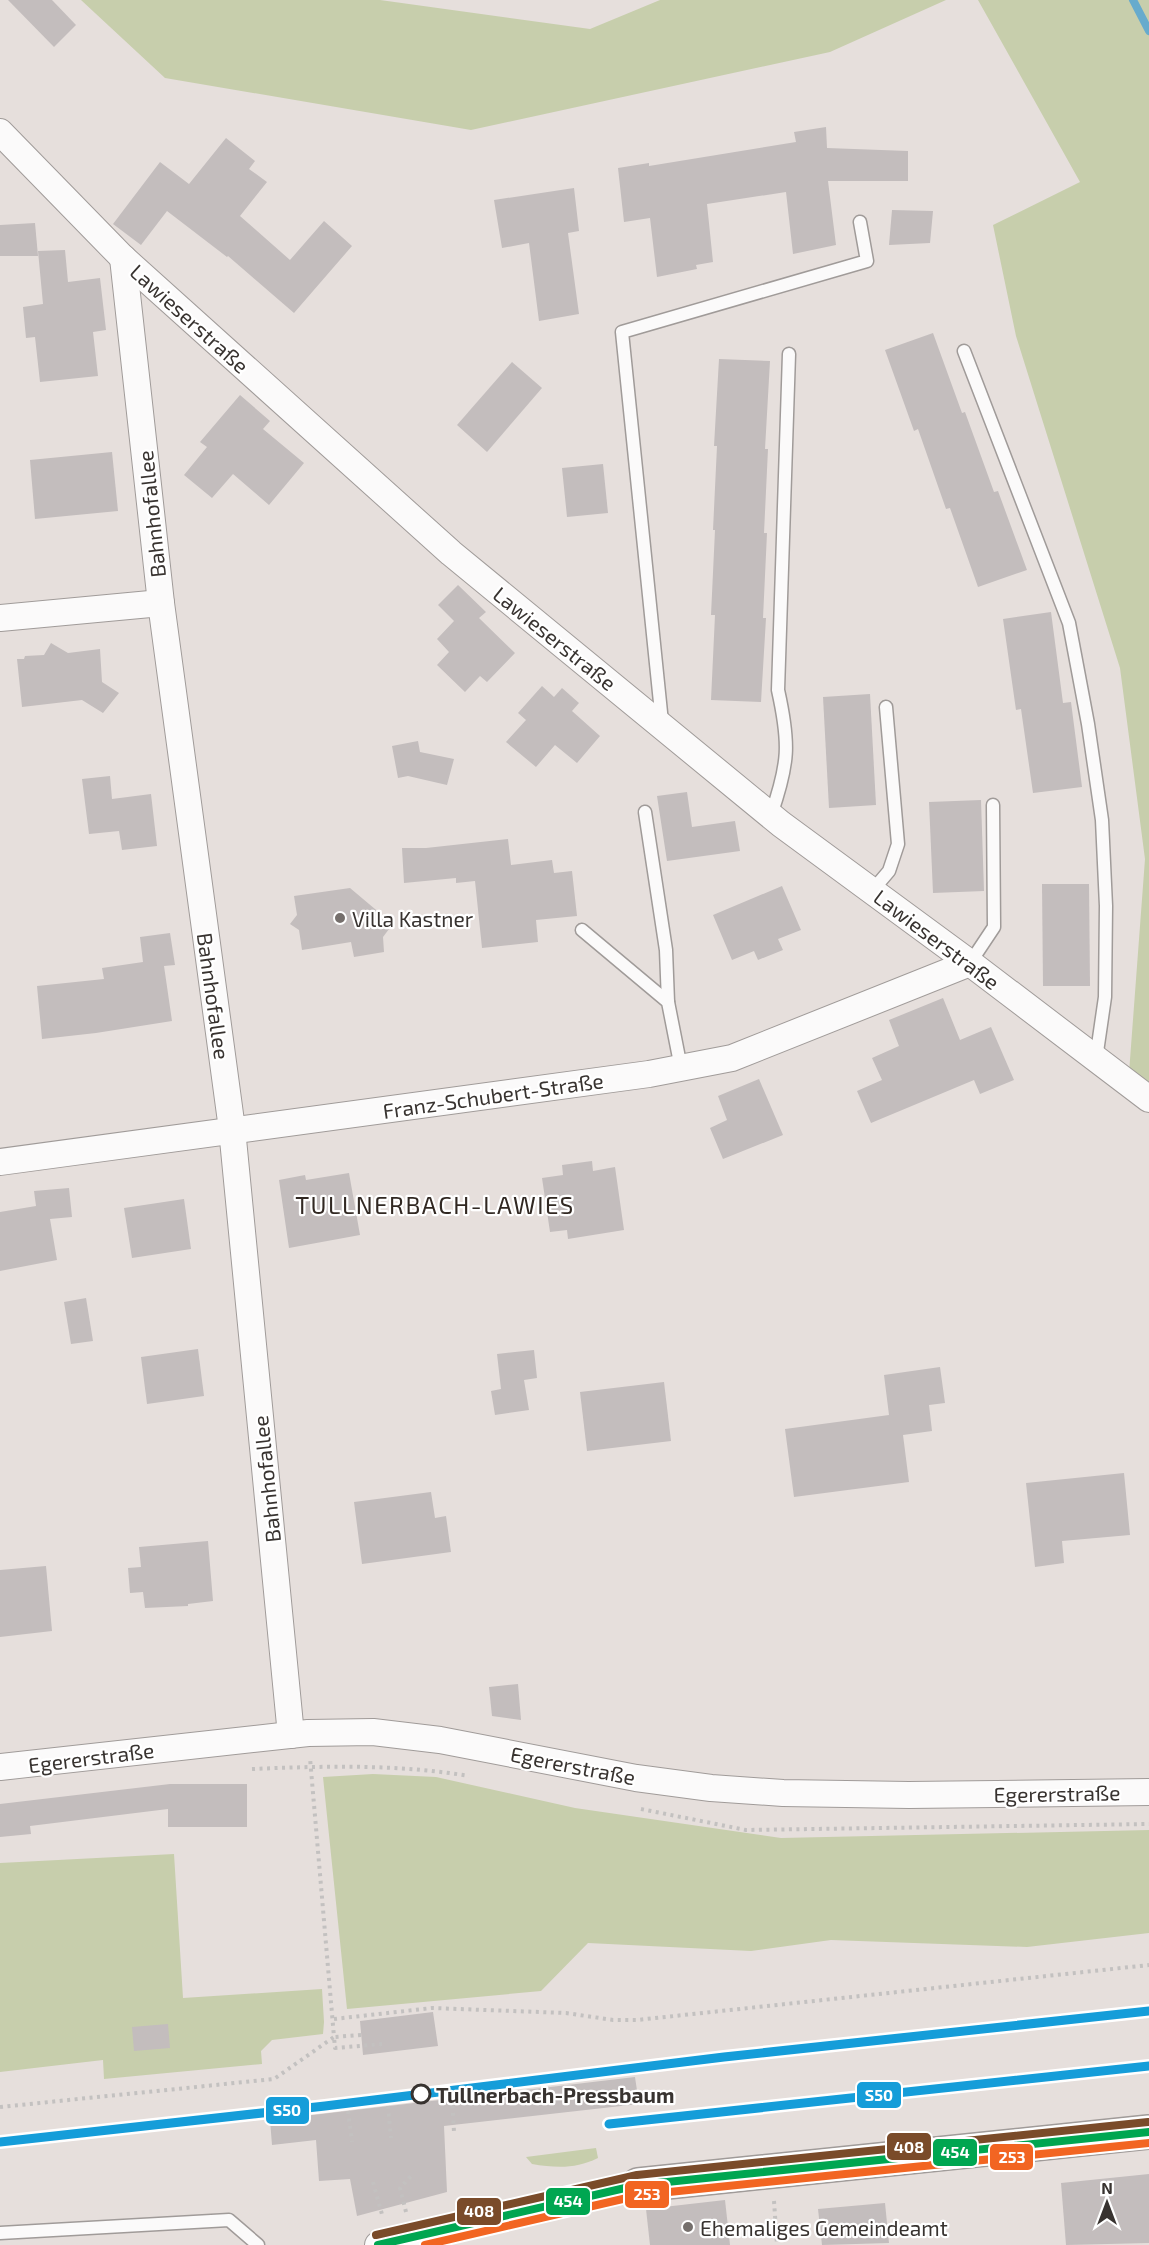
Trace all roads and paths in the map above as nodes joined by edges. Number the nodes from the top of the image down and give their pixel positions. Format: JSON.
{"nodes":[{"id":1,"x":0,"y":132,"type":"edge"},
{"id":2,"x":860,"y":222,"type":"dead end"},
{"id":3,"x":123,"y":258,"type":"junction"},
{"id":4,"x":964,"y":351,"type":"dead end"},
{"id":5,"x":789,"y":354,"type":"dead end"},
{"id":6,"x":161,"y":603,"type":"junction"},
{"id":7,"x":0,"y":618,"type":"edge"},
{"id":8,"x":886,"y":707,"type":"dead end"},
{"id":9,"x":662,"y":726,"type":"junction"},
{"id":10,"x":993,"y":805,"type":"dead end"},
{"id":11,"x":645,"y":812,"type":"dead end"},
{"id":12,"x":771,"y":815,"type":"junction"},
{"id":13,"x":872,"y":891,"type":"junction"},
{"id":14,"x":582,"y":930,"type":"dead end"},
{"id":15,"x":970,"y":963,"type":"junction"},
{"id":16,"x":668,"y":1002,"type":"junction"},
{"id":17,"x":1096,"y":1059,"type":"junction"},
{"id":18,"x":681,"y":1068,"type":"junction"},
{"id":19,"x":1149,"y":1099,"type":"edge"},
{"id":20,"x":232,"y":1129,"type":"junction"},
{"id":21,"x":0,"y":1162,"type":"edge"},
{"id":22,"x":299,"y":1734,"type":"junction"},
{"id":23,"x":0,"y":1767,"type":"edge"},
{"id":24,"x":311,"y":1767,"type":"junction"},
{"id":25,"x":243,"y":1769,"type":"dead end"},
{"id":26,"x":475,"y":1777,"type":"dead end"},
{"id":27,"x":1149,"y":1792,"type":"edge"},
{"id":28,"x":630,"y":1806,"type":"dead end"},
{"id":29,"x":1149,"y":1824,"type":"edge"},
{"id":30,"x":1149,"y":1965,"type":"edge"},
{"id":31,"x":334,"y":2019,"type":"junction"},
{"id":32,"x":361,"y":2035,"type":"dead end"},
{"id":33,"x":334,"y":2037,"type":"junction"},
{"id":34,"x":382,"y":2044,"type":"dead end"},
{"id":35,"x":452,"y":2098,"type":"dead end"},
{"id":36,"x":387,"y":2106,"type":"dead end"},
{"id":37,"x":0,"y":2107,"type":"edge"},
{"id":38,"x":348,"y":2111,"type":"dead end"},
{"id":39,"x":454,"y":2132,"type":"dead end"},
{"id":40,"x":1149,"y":2132,"type":"edge"},
{"id":41,"x":391,"y":2138,"type":"dead end"},
{"id":42,"x":352,"y":2142,"type":"dead end"},
{"id":43,"x":772,"y":2170,"type":"junction"},
{"id":44,"x":413,"y":2174,"type":"dead end"},
{"id":45,"x":373,"y":2182,"type":"dead end"},
{"id":46,"x":638,"y":2185,"type":"joint"},
{"id":47,"x":383,"y":2219,"type":"dead end"},
{"id":48,"x":408,"y":2221,"type":"dead end"},
{"id":49,"x":0,"y":2233,"type":"edge"},
{"id":50,"x":258,"y":2245,"type":"edge"},
{"id":51,"x":378,"y":2245,"type":"edge"},
{"id":52,"x":777,"y":2245,"type":"edge"}],
"edges":[{"from":1,"to":3,"type":"street","name":"Lawieserstraße"},
{"from":2,"to":9,"type":"lane"},
{"from":3,"to":6,"type":"street","name":"Bahnhofallee"},
{"from":3,"to":9,"type":"street","name":"Lawieserstraße"},
{"from":4,"to":17,"type":"lane"},
{"from":5,"to":12,"type":"lane"},
{"from":6,"to":7,"type":"street"},
{"from":6,"to":20,"type":"street","name":"Bahnhofallee"},
{"from":8,"to":13,"type":"lane"},
{"from":9,"to":12,"type":"street","name":"Lawieserstraße"},
{"from":10,"to":15,"type":"lane"},
{"from":11,"to":16,"type":"lane"},
{"from":12,"to":13,"type":"street","name":"Lawieserstraße"},
{"from":13,"to":15,"type":"street","name":"Lawieserstraße"},
{"from":14,"to":16,"type":"lane"},
{"from":15,"to":17,"type":"street","name":"Lawieserstraße"},
{"from":15,"to":18,"type":"street","name":"Franz-Schubert-Straße"},
{"from":16,"to":18,"type":"lane"},
{"from":17,"to":19,"type":"street","name":"Lawieserstraße"},
{"from":18,"to":20,"type":"street","name":"Franz-Schubert-Straße"},
{"from":20,"to":21,"type":"street","name":"Franz-Schubert-Straße"},
{"from":20,"to":22,"type":"street","name":"Bahnhofallee"},
{"from":22,"to":23,"type":"street","name":"Egererstraße"},
{"from":22,"to":24,"type":"path"},
{"from":22,"to":27,"type":"street","name":"Egererstraße"},
{"from":24,"to":25,"type":"path"},
{"from":24,"to":26,"type":"path"},
{"from":24,"to":31,"type":"path"},
{"from":28,"to":29,"type":"path"},
{"from":30,"to":31,"type":"path"},
{"from":31,"to":33,"type":"path"},
{"from":32,"to":33,"type":"path"},
{"from":33,"to":34,"type":"path"},
{"from":33,"to":37,"type":"path"},
{"from":35,"to":39,"type":"path"},
{"from":36,"to":41,"type":"path"},
{"from":38,"to":42,"type":"path"},
{"from":40,"to":43,"type":"street"},
{"from":43,"to":46,"type":"street"},
{"from":43,"to":52,"type":"path"},
{"from":44,"to":48,"type":"path"},
{"from":45,"to":47,"type":"path"},
{"from":46,"to":51,"type":"street"},
{"from":49,"to":50,"type":"lane"}]}
